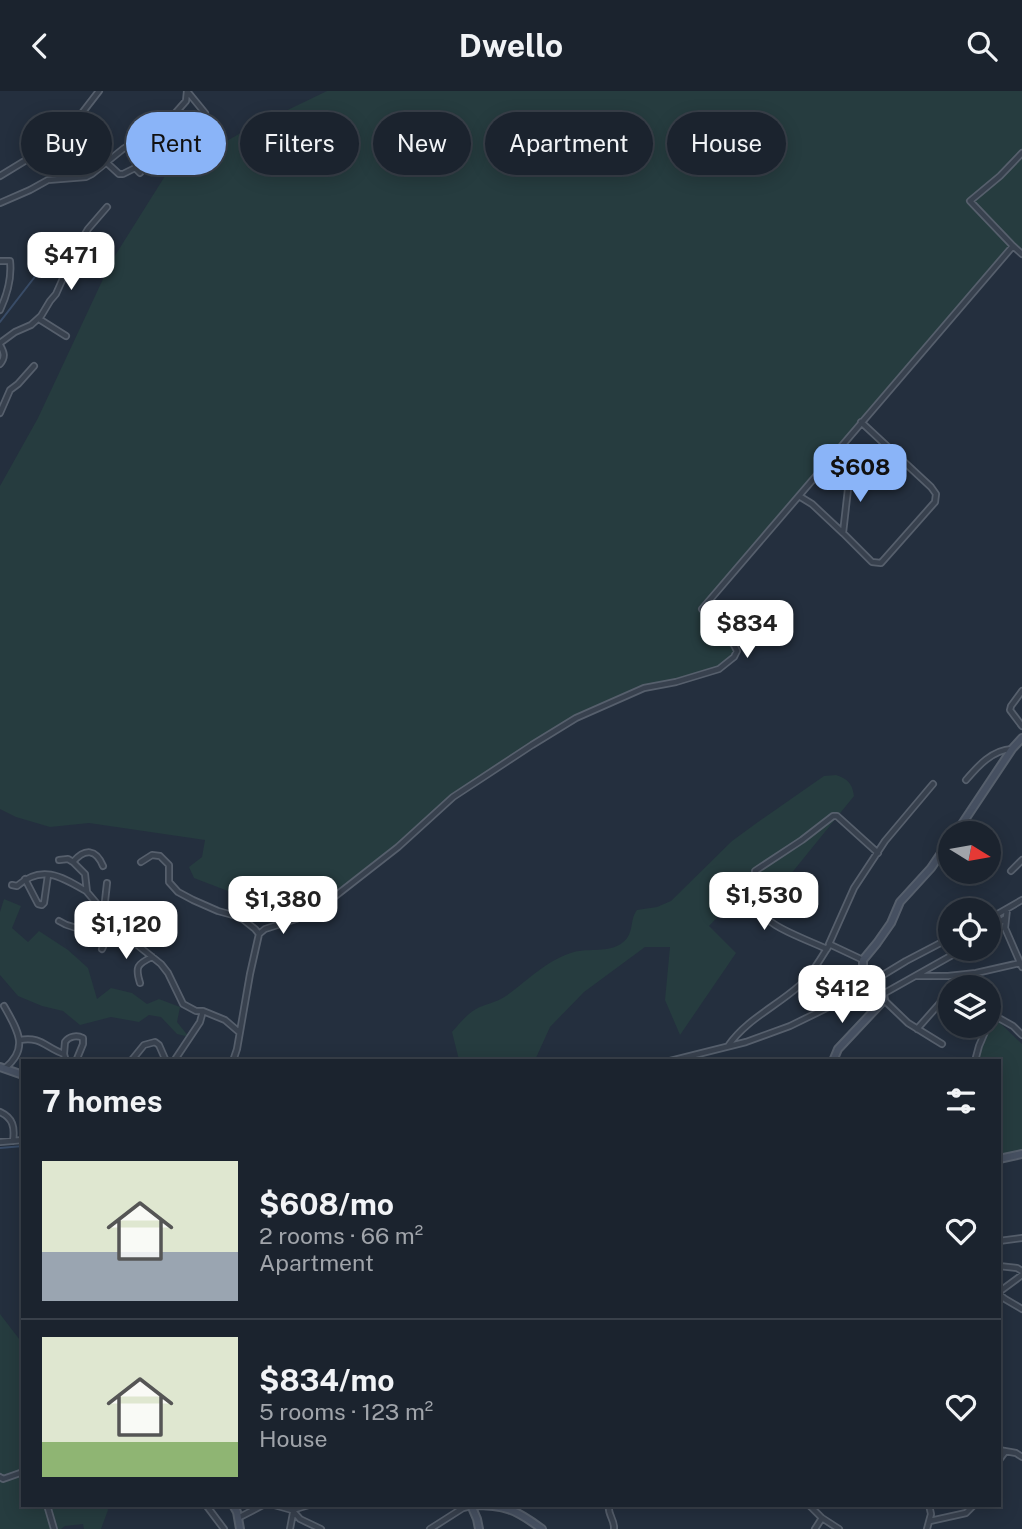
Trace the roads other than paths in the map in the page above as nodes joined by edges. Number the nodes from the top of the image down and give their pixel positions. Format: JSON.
{"nodes":[{"id":1,"x":99,"y":91,"type":"edge"},
{"id":2,"x":190,"y":92,"type":"edge"},
{"id":3,"x":177,"y":112,"type":"edge"},
{"id":4,"x":204,"y":112,"type":"edge"},
{"id":5,"x":126,"y":147,"type":"edge"},
{"id":6,"x":1022,"y":153,"type":"edge"},
{"id":7,"x":112,"y":159,"type":"edge"},
{"id":8,"x":89,"y":175,"type":"edge"},
{"id":9,"x":0,"y":176,"type":"edge"},
{"id":10,"x":0,"y":203,"type":"edge"},
{"id":11,"x":107,"y":207,"type":"dead end"},
{"id":12,"x":1013,"y":246,"type":"junction"},
{"id":13,"x":1022,"y":254,"type":"edge"},
{"id":14,"x":0,"y":261,"type":"edge"},
{"id":15,"x":0,"y":310,"type":"edge"},
{"id":16,"x":39,"y":319,"type":"junction"},
{"id":17,"x":66,"y":336,"type":"dead end"},
{"id":18,"x":0,"y":344,"type":"edge"},
{"id":19,"x":0,"y":364,"type":"edge"},
{"id":20,"x":34,"y":366,"type":"dead end"},
{"id":21,"x":0,"y":413,"type":"edge"},
{"id":22,"x":861,"y":422,"type":"junction"},
{"id":23,"x":828,"y":462,"type":"junction"},
{"id":24,"x":799,"y":496,"type":"junction"},
{"id":25,"x":843,"y":533,"type":"junction"},
{"id":26,"x":1022,"y":691,"type":"edge"},
{"id":27,"x":1022,"y":726,"type":"edge"},
{"id":28,"x":1022,"y":738,"type":"edge"},
{"id":29,"x":1012,"y":749,"type":"junction"},
{"id":30,"x":966,"y":780,"type":"dead end"},
{"id":31,"x":933,"y":784,"type":"dead end"},
{"id":32,"x":964,"y":821,"type":"edge"},
{"id":33,"x":878,"y":853,"type":"junction"},
{"id":34,"x":938,"y":859,"type":"edge"},
{"id":35,"x":59,"y":860,"type":"dead end"},
{"id":36,"x":1022,"y":860,"type":"edge"},
{"id":37,"x":73,"y":862,"type":"junction"},
{"id":38,"x":141,"y":862,"type":"dead end"},
{"id":39,"x":103,"y":866,"type":"dead end"},
{"id":40,"x":1011,"y":871,"type":"dead end"},
{"id":41,"x":48,"y":875,"type":"junction"},
{"id":42,"x":25,"y":879,"type":"junction"},
{"id":43,"x":107,"y":883,"type":"dead end"},
{"id":44,"x":12,"y":885,"type":"dead end"},
{"id":45,"x":87,"y":892,"type":"junction"},
{"id":46,"x":1022,"y":901,"type":"edge"},
{"id":47,"x":1007,"y":909,"type":"junction"},
{"id":48,"x":103,"y":911,"type":"junction"},
{"id":49,"x":1001,"y":912,"type":"edge"},
{"id":50,"x":1005,"y":918,"type":"junction"},
{"id":51,"x":59,"y":921,"type":"dead end"},
{"id":52,"x":1001,"y":921,"type":"edge"},
{"id":53,"x":113,"y":925,"type":"junction"},
{"id":54,"x":109,"y":933,"type":"junction"},
{"id":55,"x":259,"y":934,"type":"junction"},
{"id":56,"x":938,"y":944,"type":"edge"},
{"id":57,"x":828,"y":947,"type":"junction"},
{"id":58,"x":103,"y":949,"type":"dead end"},
{"id":59,"x":152,"y":957,"type":"junction"},
{"id":60,"x":863,"y":960,"type":"junction"},
{"id":61,"x":941,"y":961,"type":"edge"},
{"id":62,"x":1022,"y":966,"type":"edge"},
{"id":63,"x":915,"y":976,"type":"junction"},
{"id":64,"x":872,"y":982,"type":"junction"},
{"id":65,"x":140,"y":983,"type":"dead end"},
{"id":66,"x":883,"y":997,"type":"junction"},
{"id":67,"x":938,"y":1005,"type":"edge"},
{"id":68,"x":4,"y":1006,"type":"dead end"},
{"id":69,"x":203,"y":1011,"type":"junction"},
{"id":70,"x":1001,"y":1019,"type":"edge"},
{"id":71,"x":917,"y":1029,"type":"junction"},
{"id":72,"x":240,"y":1033,"type":"junction"},
{"id":73,"x":1022,"y":1035,"type":"edge"},
{"id":74,"x":982,"y":1038,"type":"edge"},
{"id":75,"x":20,"y":1040,"type":"junction"},
{"id":76,"x":942,"y":1044,"type":"dead end"},
{"id":77,"x":728,"y":1046,"type":"junction"},
{"id":78,"x":64,"y":1054,"type":"junction"},
{"id":79,"x":65,"y":1059,"type":"edge"},
{"id":80,"x":77,"y":1059,"type":"edge"},
{"id":81,"x":133,"y":1059,"type":"edge"},
{"id":82,"x":165,"y":1059,"type":"edge"},
{"id":83,"x":175,"y":1059,"type":"edge"},
{"id":84,"x":234,"y":1059,"type":"edge"},
{"id":85,"x":678,"y":1059,"type":"edge"},
{"id":86,"x":834,"y":1059,"type":"edge"},
{"id":87,"x":976,"y":1059,"type":"edge"},
{"id":88,"x":2,"y":1068,"type":"edge"},
{"id":89,"x":21,"y":1074,"type":"edge"},
{"id":90,"x":0,"y":1112,"type":"edge"},
{"id":91,"x":21,"y":1140,"type":"edge"},
{"id":92,"x":13,"y":1141,"type":"junction"},
{"id":93,"x":0,"y":1142,"type":"edge"},
{"id":94,"x":1022,"y":1154,"type":"edge"},
{"id":95,"x":1001,"y":1159,"type":"edge"},
{"id":96,"x":1022,"y":1238,"type":"edge"},
{"id":97,"x":1001,"y":1241,"type":"edge"},
{"id":98,"x":1001,"y":1266,"type":"edge"},
{"id":99,"x":1022,"y":1273,"type":"edge"},
{"id":100,"x":1001,"y":1291,"type":"edge"},
{"id":101,"x":1001,"y":1295,"type":"edge"},
{"id":102,"x":1022,"y":1309,"type":"edge"},
{"id":103,"x":1002,"y":1451,"type":"edge"},
{"id":104,"x":1022,"y":1457,"type":"edge"},
{"id":105,"x":21,"y":1473,"type":"edge"},
{"id":106,"x":0,"y":1477,"type":"edge"},
{"id":107,"x":48,"y":1507,"type":"edge"},
{"id":108,"x":208,"y":1507,"type":"edge"},
{"id":109,"x":234,"y":1507,"type":"edge"},
{"id":110,"x":260,"y":1507,"type":"edge"},
{"id":111,"x":284,"y":1507,"type":"edge"},
{"id":112,"x":303,"y":1507,"type":"edge"},
{"id":113,"x":466,"y":1507,"type":"edge"},
{"id":114,"x":473,"y":1507,"type":"edge"},
{"id":115,"x":504,"y":1507,"type":"edge"},
{"id":116,"x":609,"y":1507,"type":"edge"},
{"id":117,"x":811,"y":1507,"type":"edge"},
{"id":118,"x":929,"y":1507,"type":"edge"},
{"id":119,"x":972,"y":1507,"type":"edge"},
{"id":120,"x":292,"y":1511,"type":"junction"},
{"id":121,"x":822,"y":1518,"type":"junction"},
{"id":122,"x":930,"y":1521,"type":"junction"},
{"id":123,"x":238,"y":1525,"type":"edge"},
{"id":124,"x":54,"y":1529,"type":"edge"},
{"id":125,"x":224,"y":1529,"type":"edge"},
{"id":126,"x":290,"y":1529,"type":"edge"},
{"id":127,"x":321,"y":1529,"type":"edge"},
{"id":128,"x":430,"y":1529,"type":"edge"},
{"id":129,"x":479,"y":1529,"type":"edge"},
{"id":130,"x":542,"y":1529,"type":"edge"},
{"id":131,"x":614,"y":1529,"type":"edge"},
{"id":132,"x":815,"y":1529,"type":"edge"},
{"id":133,"x":839,"y":1529,"type":"edge"},
{"id":134,"x":927,"y":1529,"type":"edge"}],
"edges":[{"from":1,"to":9,"type":"street"},
{"from":2,"to":3,"type":"street"},
{"from":2,"to":4,"type":"street"},
{"from":5,"to":7,"type":"street"},
{"from":6,"to":12,"type":"street"},
{"from":8,"to":10,"type":"street"},
{"from":11,"to":16,"type":"street"},
{"from":12,"to":13,"type":"street"},
{"from":12,"to":22,"type":"street"},
{"from":14,"to":15,"type":"street"},
{"from":16,"to":17,"type":"street"},
{"from":16,"to":18,"type":"street"},
{"from":18,"to":19,"type":"street"},
{"from":20,"to":21,"type":"street"},
{"from":22,"to":23,"type":"street"},
{"from":22,"to":25,"type":"street"},
{"from":23,"to":24,"type":"street"},
{"from":23,"to":25,"type":"street"},
{"from":24,"to":25,"type":"street"},
{"from":24,"to":55,"type":"street"},
{"from":26,"to":27,"type":"street"},
{"from":28,"to":29,"type":"street"},
{"from":29,"to":30,"type":"street"},
{"from":29,"to":32,"type":"street"},
{"from":31,"to":33,"type":"street"},
{"from":33,"to":57,"type":"street"},
{"from":33,"to":57,"type":"street"},
{"from":34,"to":60,"type":"street"},
{"from":35,"to":37,"type":"street"},
{"from":36,"to":40,"type":"street"},
{"from":37,"to":39,"type":"street"},
{"from":37,"to":45,"type":"street"},
{"from":38,"to":55,"type":"street"},
{"from":41,"to":42,"type":"street"},
{"from":41,"to":42,"type":"street"},
{"from":41,"to":45,"type":"street"},
{"from":42,"to":44,"type":"street"},
{"from":43,"to":48,"type":"street"},
{"from":45,"to":48,"type":"street"},
{"from":46,"to":47,"type":"street"},
{"from":47,"to":49,"type":"street"},
{"from":47,"to":50,"type":"street"},
{"from":48,"to":53,"type":"street"},
{"from":50,"to":52,"type":"street"},
{"from":50,"to":62,"type":"street"},
{"from":51,"to":54,"type":"street"},
{"from":53,"to":54,"type":"street"},
{"from":53,"to":59,"type":"street"},
{"from":54,"to":58,"type":"street"},
{"from":55,"to":72,"type":"street"},
{"from":56,"to":64,"type":"street"},
{"from":57,"to":60,"type":"street"},
{"from":57,"to":77,"type":"street"},
{"from":59,"to":65,"type":"street"},
{"from":59,"to":69,"type":"street"},
{"from":60,"to":64,"type":"street"},
{"from":61,"to":63,"type":"street"},
{"from":62,"to":63,"type":"street"},
{"from":63,"to":66,"type":"street"},
{"from":64,"to":66,"type":"street"},
{"from":64,"to":77,"type":"street"},
{"from":66,"to":71,"type":"street"},
{"from":66,"to":86,"type":"street"},
{"from":67,"to":71,"type":"street"},
{"from":68,"to":75,"type":"street"},
{"from":69,"to":72,"type":"street"},
{"from":69,"to":83,"type":"street"},
{"from":70,"to":73,"type":"street"},
{"from":71,"to":76,"type":"street"},
{"from":72,"to":84,"type":"street"},
{"from":74,"to":87,"type":"street"},
{"from":75,"to":78,"type":"street"},
{"from":75,"to":88,"type":"street"},
{"from":77,"to":85,"type":"street"},
{"from":78,"to":79,"type":"street"},
{"from":78,"to":80,"type":"street"},
{"from":81,"to":82,"type":"street"},
{"from":88,"to":89,"type":"street"},
{"from":90,"to":92,"type":"street"},
{"from":91,"to":92,"type":"street"},
{"from":92,"to":93,"type":"street"},
{"from":94,"to":95,"type":"street"},
{"from":96,"to":97,"type":"street"},
{"from":98,"to":99,"type":"street"},
{"from":99,"to":100,"type":"street"},
{"from":101,"to":102,"type":"street"},
{"from":103,"to":104,"type":"street"},
{"from":105,"to":106,"type":"street"},
{"from":107,"to":124,"type":"street"},
{"from":108,"to":125,"type":"street"},
{"from":109,"to":123,"type":"street"},
{"from":110,"to":123,"type":"street"},
{"from":111,"to":120,"type":"street"},
{"from":112,"to":120,"type":"street"},
{"from":113,"to":128,"type":"street"},
{"from":114,"to":129,"type":"street"},
{"from":115,"to":130,"type":"street"},
{"from":116,"to":131,"type":"street"},
{"from":117,"to":121,"type":"street"},
{"from":118,"to":122,"type":"street"},
{"from":119,"to":122,"type":"street"},
{"from":120,"to":126,"type":"street"},
{"from":120,"to":127,"type":"street"},
{"from":121,"to":132,"type":"street"},
{"from":121,"to":133,"type":"street"},
{"from":122,"to":134,"type":"street"}]}
